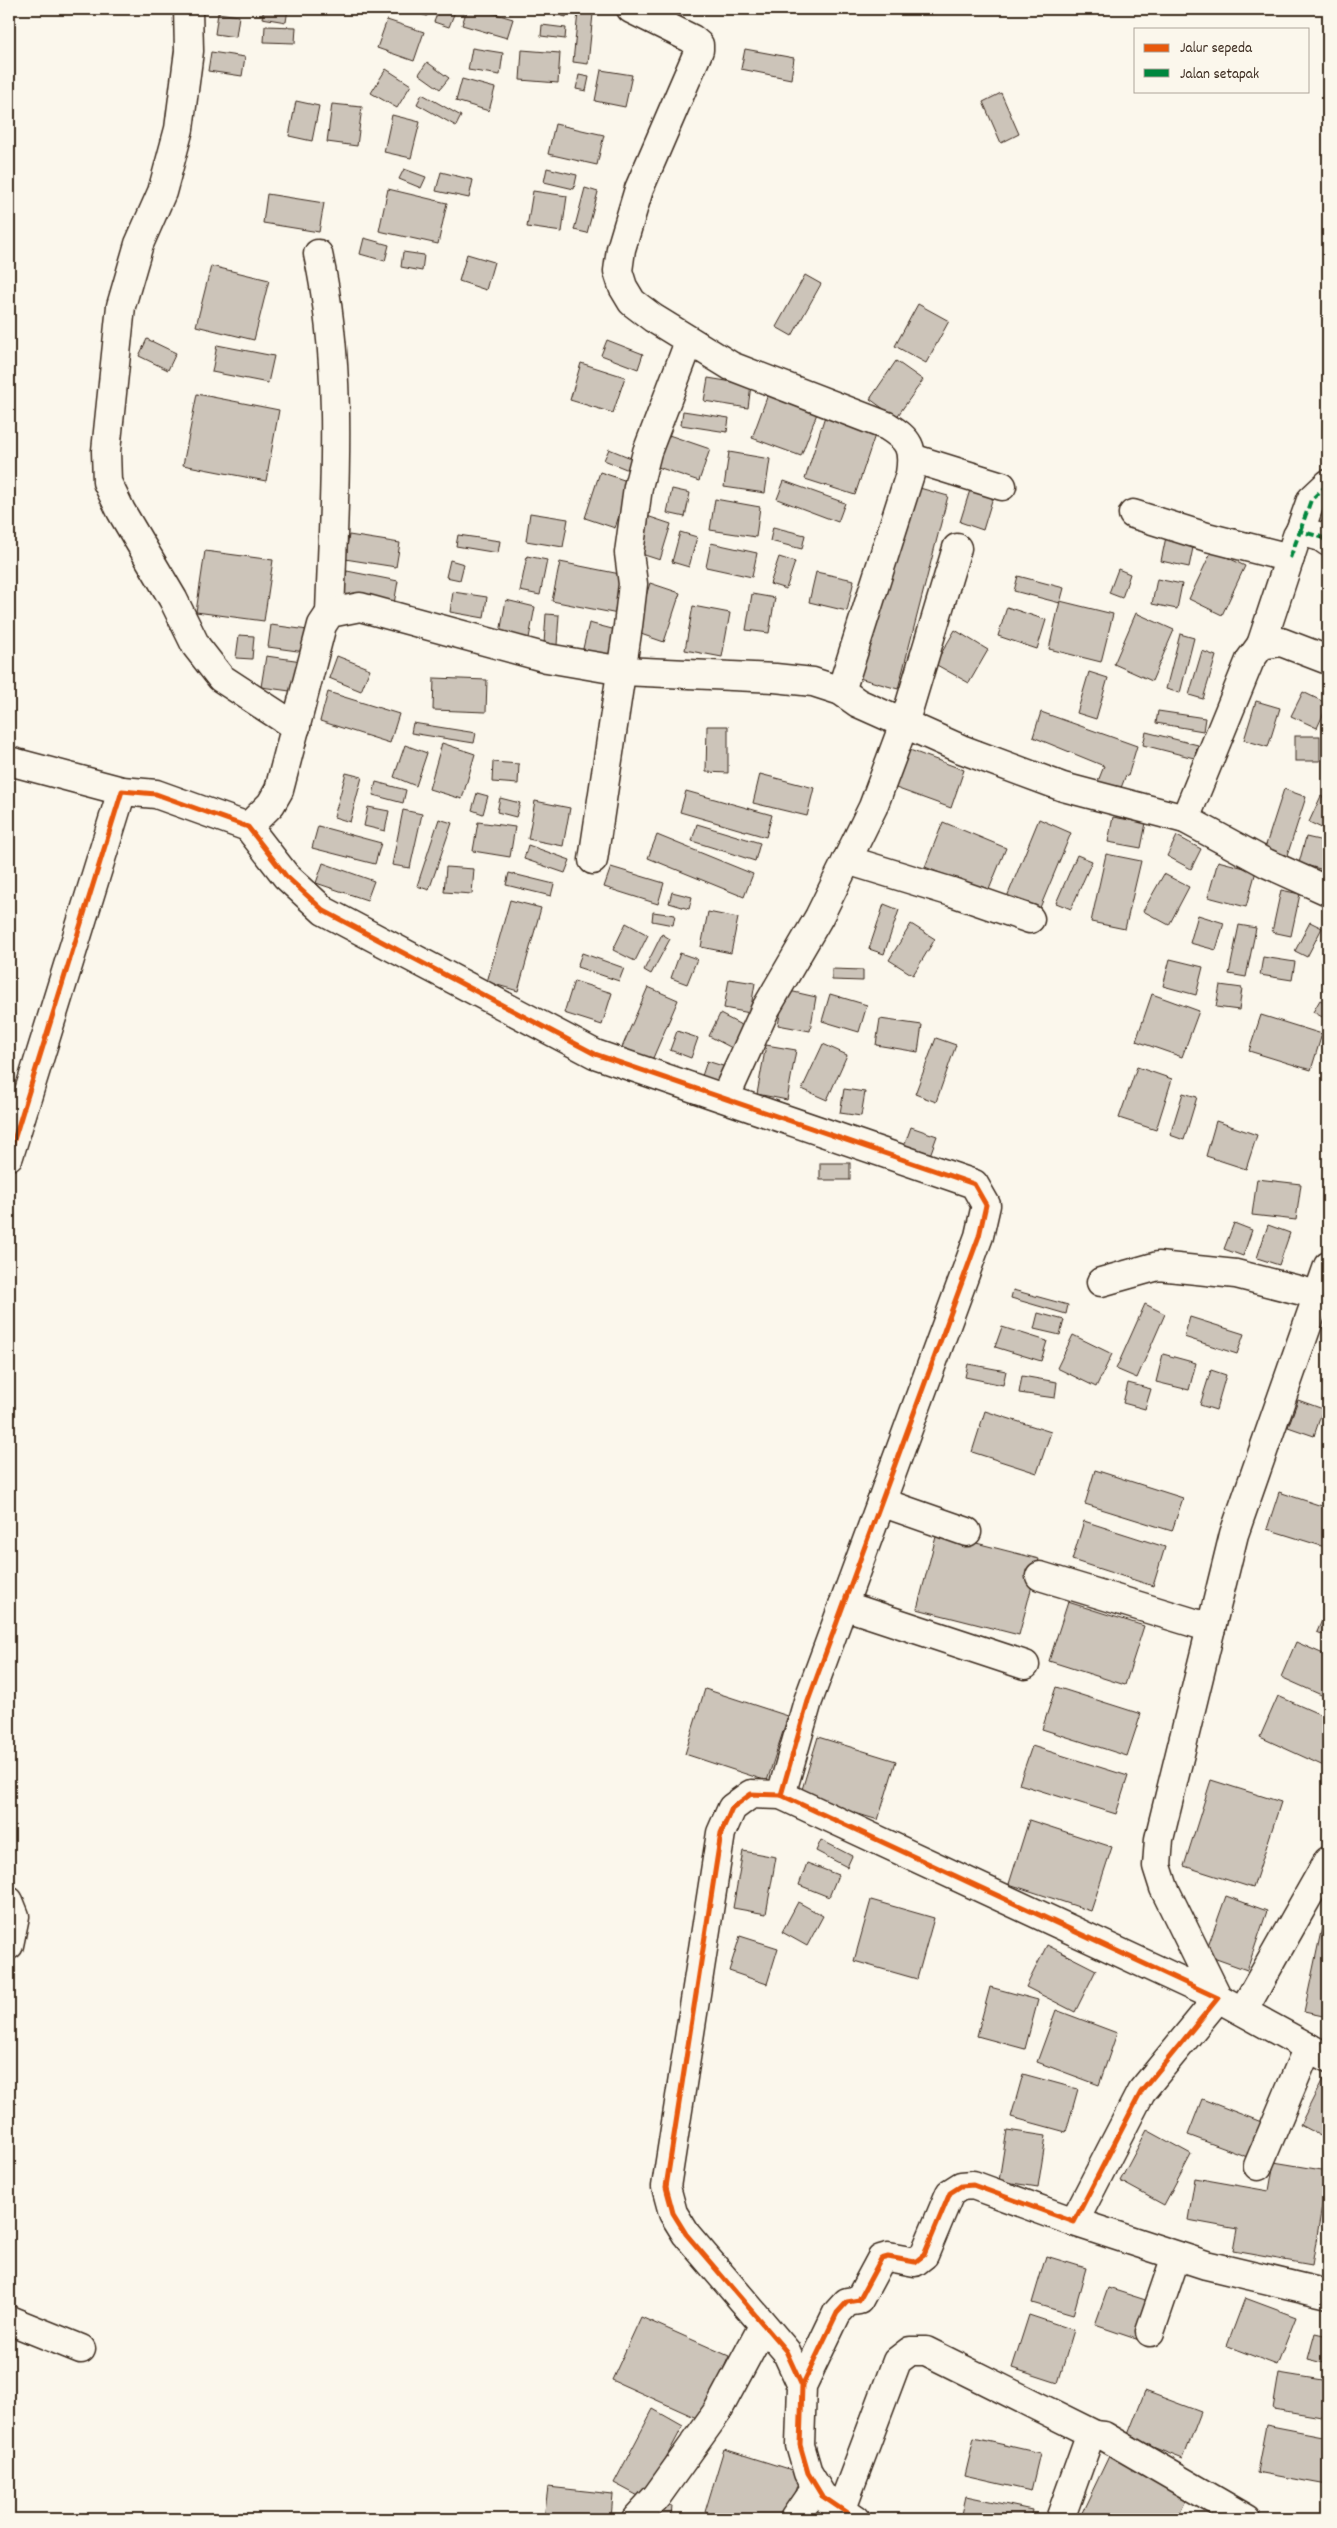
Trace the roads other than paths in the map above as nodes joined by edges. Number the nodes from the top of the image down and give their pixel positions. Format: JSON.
{"nodes":[{"id":1,"x":188,"y":9,"type":"edge"},
{"id":2,"x":631,"y":9,"type":"edge"},
{"id":3,"x":318,"y":254,"type":"dead end"},
{"id":4,"x":689,"y":342,"type":"junction"},
{"id":5,"x":912,"y":458,"type":"junction"},
{"id":6,"x":1328,"y":484,"type":"edge"},
{"id":7,"x":1002,"y":486,"type":"dead end"},
{"id":8,"x":1133,"y":514,"type":"dead end"},
{"id":9,"x":1300,"y":531,"type":"junction"},
{"id":10,"x":1328,"y":542,"type":"edge"},
{"id":11,"x":957,"y":548,"type":"dead end"},
{"id":12,"x":1290,"y":558,"type":"junction"},
{"id":13,"x":330,"y":613,"type":"junction"},
{"id":14,"x":1261,"y":645,"type":"junction"},
{"id":15,"x":1328,"y":660,"type":"edge"},
{"id":16,"x":623,"y":672,"type":"junction"},
{"id":17,"x":841,"y":692,"type":"junction"},
{"id":18,"x":904,"y":724,"type":"junction"},
{"id":19,"x":296,"y":727,"type":"junction"},
{"id":20,"x":9,"y":761,"type":"edge"},
{"id":21,"x":122,"y":791,"type":"junction"},
{"id":22,"x":1185,"y":819,"type":"junction"},
{"id":23,"x":248,"y":827,"type":"junction"},
{"id":24,"x":593,"y":860,"type":"dead end"},
{"id":25,"x":847,"y":860,"type":"junction"},
{"id":26,"x":1328,"y":892,"type":"edge"},
{"id":27,"x":1030,"y":919,"type":"dead end"},
{"id":28,"x":725,"y":1098,"type":"junction"},
{"id":29,"x":9,"y":1156,"type":"edge"},
{"id":30,"x":1328,"y":1266,"type":"edge"},
{"id":31,"x":1101,"y":1282,"type":"dead end"},
{"id":32,"x":1318,"y":1294,"type":"junction"},
{"id":33,"x":881,"y":1502,"type":"junction"},
{"id":34,"x":967,"y":1532,"type":"dead end"},
{"id":35,"x":1040,"y":1576,"type":"dead end"},
{"id":36,"x":843,"y":1605,"type":"junction"},
{"id":37,"x":1211,"y":1628,"type":"junction"},
{"id":38,"x":1025,"y":1665,"type":"dead end"},
{"id":39,"x":781,"y":1795,"type":"junction"},
{"id":40,"x":1328,"y":1861,"type":"edge"},
{"id":41,"x":9,"y":1901,"type":"edge"},
{"id":42,"x":9,"y":1945,"type":"edge"},
{"id":43,"x":1218,"y":1998,"type":"junction"},
{"id":44,"x":1243,"y":2011,"type":"junction"},
{"id":45,"x":1318,"y":2052,"type":"edge"},
{"id":46,"x":1258,"y":2166,"type":"dead end"},
{"id":47,"x":1074,"y":2222,"type":"junction"},
{"id":48,"x":1176,"y":2256,"type":"junction"},
{"id":49,"x":1328,"y":2294,"type":"edge"},
{"id":50,"x":9,"y":2320,"type":"edge"},
{"id":51,"x":763,"y":2326,"type":"junction"},
{"id":52,"x":1150,"y":2332,"type":"dead end"},
{"id":53,"x":81,"y":2349,"type":"dead end"},
{"id":54,"x":802,"y":2386,"type":"junction"},
{"id":55,"x":1095,"y":2435,"type":"junction"},
{"id":56,"x":816,"y":2487,"type":"junction"},
{"id":57,"x":848,"y":2515,"type":"edge"},
{"id":58,"x":636,"y":2519,"type":"edge"},
{"id":59,"x":794,"y":2519,"type":"edge"},
{"id":60,"x":1060,"y":2519,"type":"edge"},
{"id":61,"x":1247,"y":2519,"type":"edge"}],
"edges":[{"from":1,"to":19,"type":"street"},
{"from":2,"to":4,"type":"street"},
{"from":3,"to":13,"type":"street"},
{"from":4,"to":5,"type":"street"},
{"from":4,"to":16,"type":"street"},
{"from":5,"to":7,"type":"street"},
{"from":5,"to":17,"type":"street"},
{"from":6,"to":9,"type":"street"},
{"from":8,"to":12,"type":"street"},
{"from":9,"to":10,"type":"street"},
{"from":9,"to":12,"type":"street"},
{"from":11,"to":18,"type":"street"},
{"from":12,"to":14,"type":"street"},
{"from":13,"to":16,"type":"street"},
{"from":13,"to":19,"type":"street"},
{"from":14,"to":15,"type":"street"},
{"from":14,"to":22,"type":"street"},
{"from":16,"to":17,"type":"street"},
{"from":16,"to":24,"type":"street"},
{"from":17,"to":18,"type":"street"},
{"from":18,"to":22,"type":"street"},
{"from":18,"to":25,"type":"street"},
{"from":19,"to":23,"type":"street"},
{"from":20,"to":21,"type":"street"},
{"from":21,"to":23,"type":"street"},
{"from":21,"to":29,"type":"street"},
{"from":22,"to":26,"type":"street"},
{"from":23,"to":28,"type":"street"},
{"from":25,"to":27,"type":"street"},
{"from":25,"to":28,"type":"street"},
{"from":28,"to":33,"type":"street"},
{"from":30,"to":32,"type":"street"},
{"from":31,"to":32,"type":"street"},
{"from":32,"to":37,"type":"street"},
{"from":33,"to":34,"type":"street"},
{"from":33,"to":36,"type":"street"},
{"from":35,"to":37,"type":"street"},
{"from":36,"to":38,"type":"street"},
{"from":36,"to":39,"type":"street"},
{"from":37,"to":43,"type":"street"},
{"from":39,"to":43,"type":"street"},
{"from":39,"to":51,"type":"street"},
{"from":40,"to":44,"type":"street"},
{"from":41,"to":42,"type":"street"},
{"from":43,"to":44,"type":"street"},
{"from":43,"to":47,"type":"street"},
{"from":44,"to":45,"type":"street"},
{"from":45,"to":46,"type":"street"},
{"from":47,"to":48,"type":"street"},
{"from":47,"to":54,"type":"street"},
{"from":48,"to":49,"type":"street"},
{"from":48,"to":52,"type":"street"},
{"from":50,"to":53,"type":"street"},
{"from":51,"to":54,"type":"street"},
{"from":51,"to":58,"type":"street"},
{"from":54,"to":56,"type":"street"},
{"from":55,"to":57,"type":"street"},
{"from":55,"to":60,"type":"street"},
{"from":55,"to":61,"type":"street"},
{"from":56,"to":57,"type":"street"},
{"from":56,"to":59,"type":"street"}]}
